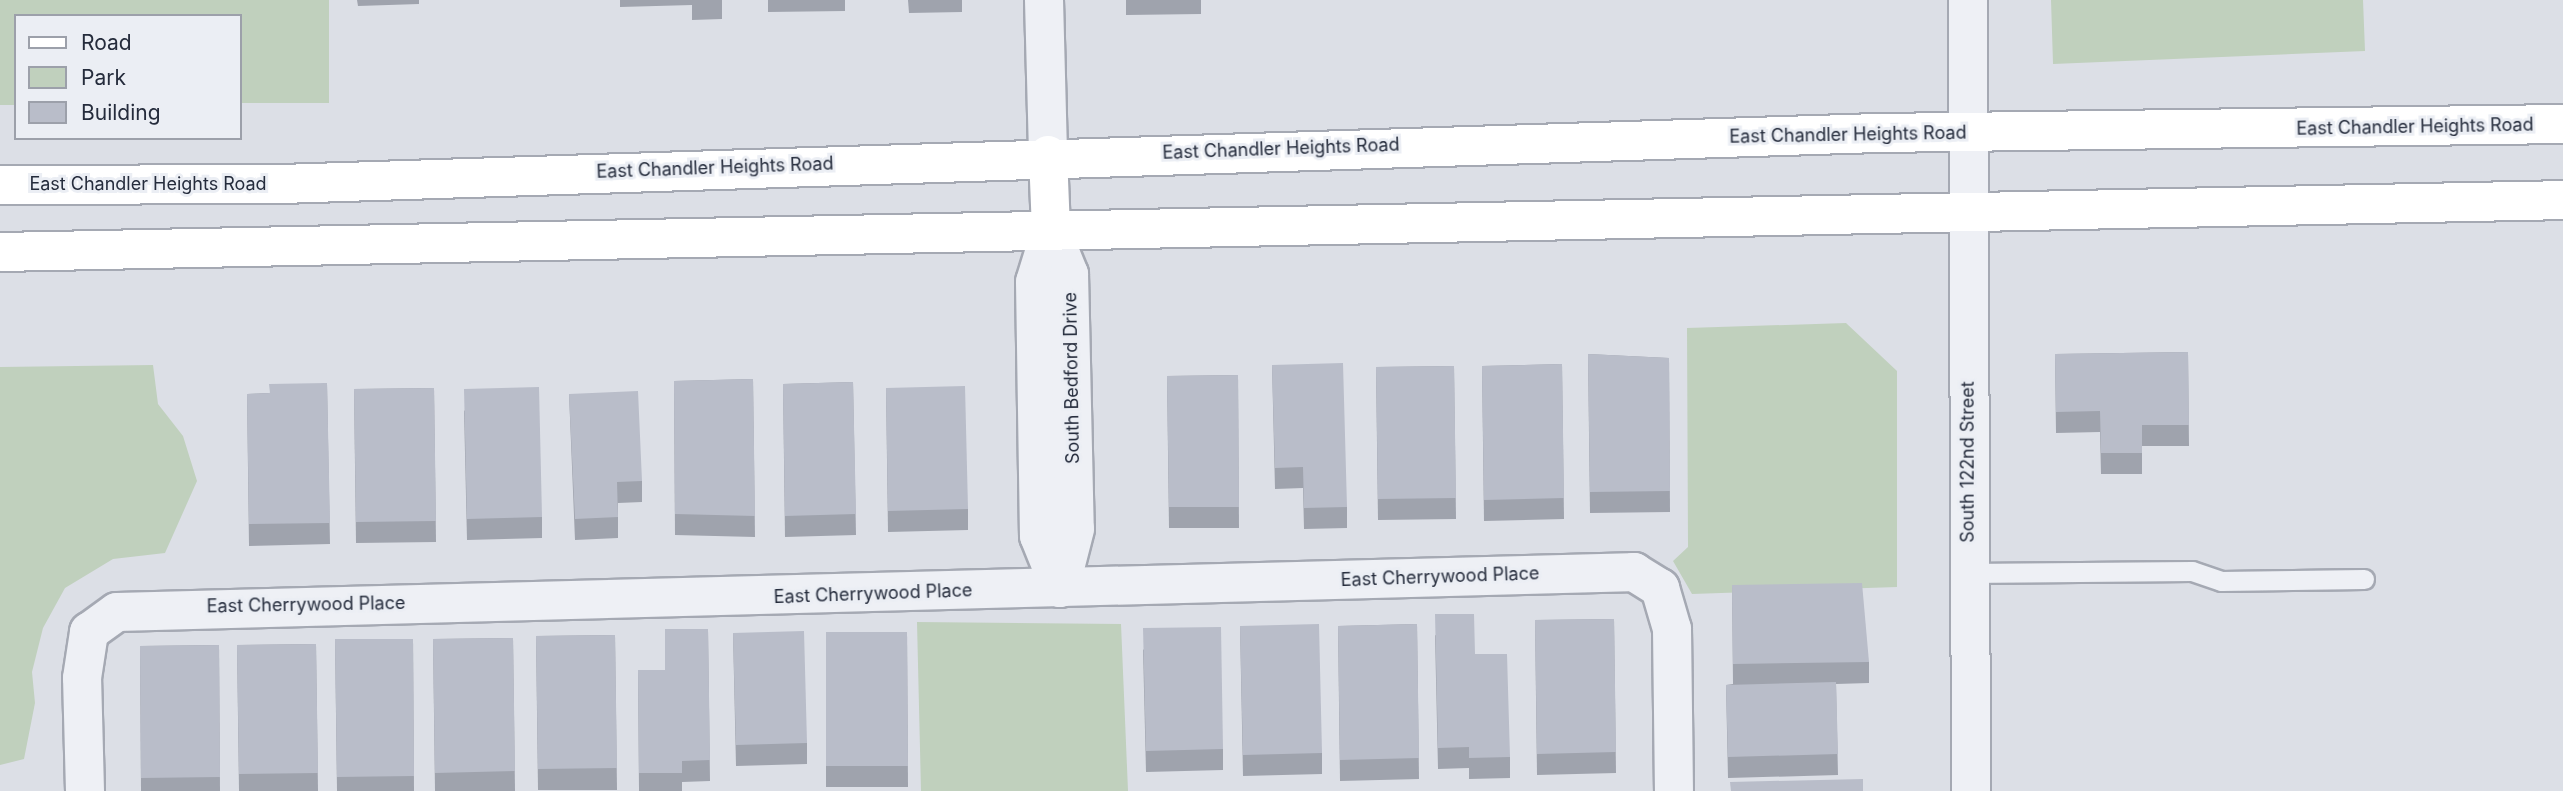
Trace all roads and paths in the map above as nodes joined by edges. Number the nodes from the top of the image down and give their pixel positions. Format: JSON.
{"nodes":[{"id":1,"x":1044,"y":0,"type":"edge"},
{"id":2,"x":1968,"y":0,"type":"edge"},
{"id":3,"x":2563,"y":124,"type":"edge"},
{"id":4,"x":1971,"y":132,"type":"junction"},
{"id":5,"x":1048,"y":155,"type":"junction"},
{"id":6,"x":0,"y":185,"type":"edge"},
{"id":7,"x":2563,"y":200,"type":"edge"},
{"id":8,"x":1969,"y":211,"type":"junction"},
{"id":9,"x":1051,"y":230,"type":"junction"},
{"id":10,"x":0,"y":252,"type":"edge"},
{"id":11,"x":1967,"y":573,"type":"junction"},
{"id":12,"x":2364,"y":579,"type":"dead end"},
{"id":13,"x":1060,"y":588,"type":"junction"},
{"id":14,"x":85,"y":791,"type":"edge"},
{"id":15,"x":1674,"y":791,"type":"edge"},
{"id":16,"x":1971,"y":791,"type":"edge"}],
"edges":[{"from":1,"to":5,"type":"street"},
{"from":2,"to":4,"type":"street","name":"South 122nd Street"},
{"from":3,"to":4,"type":"main road","name":"East Chandler Heights Road"},
{"from":4,"to":5,"type":"main road","name":"East Chandler Heights Road"},
{"from":4,"to":8,"type":"street","name":"South 122nd Street"},
{"from":5,"to":6,"type":"main road","name":"East Chandler Heights Road"},
{"from":5,"to":9,"type":"main road"},
{"from":7,"to":8,"type":"main road"},
{"from":8,"to":9,"type":"main road"},
{"from":8,"to":11,"type":"street","name":"South 122nd Street"},
{"from":9,"to":10,"type":"main road"},
{"from":9,"to":13,"type":"street","name":"South Bedford Drive"},
{"from":11,"to":12,"type":"lane"},
{"from":11,"to":16,"type":"street","name":"South 122nd Street"},
{"from":13,"to":14,"type":"street","name":"East Cherrywood Place"},
{"from":13,"to":15,"type":"street","name":"East Cherrywood Place"}]}
